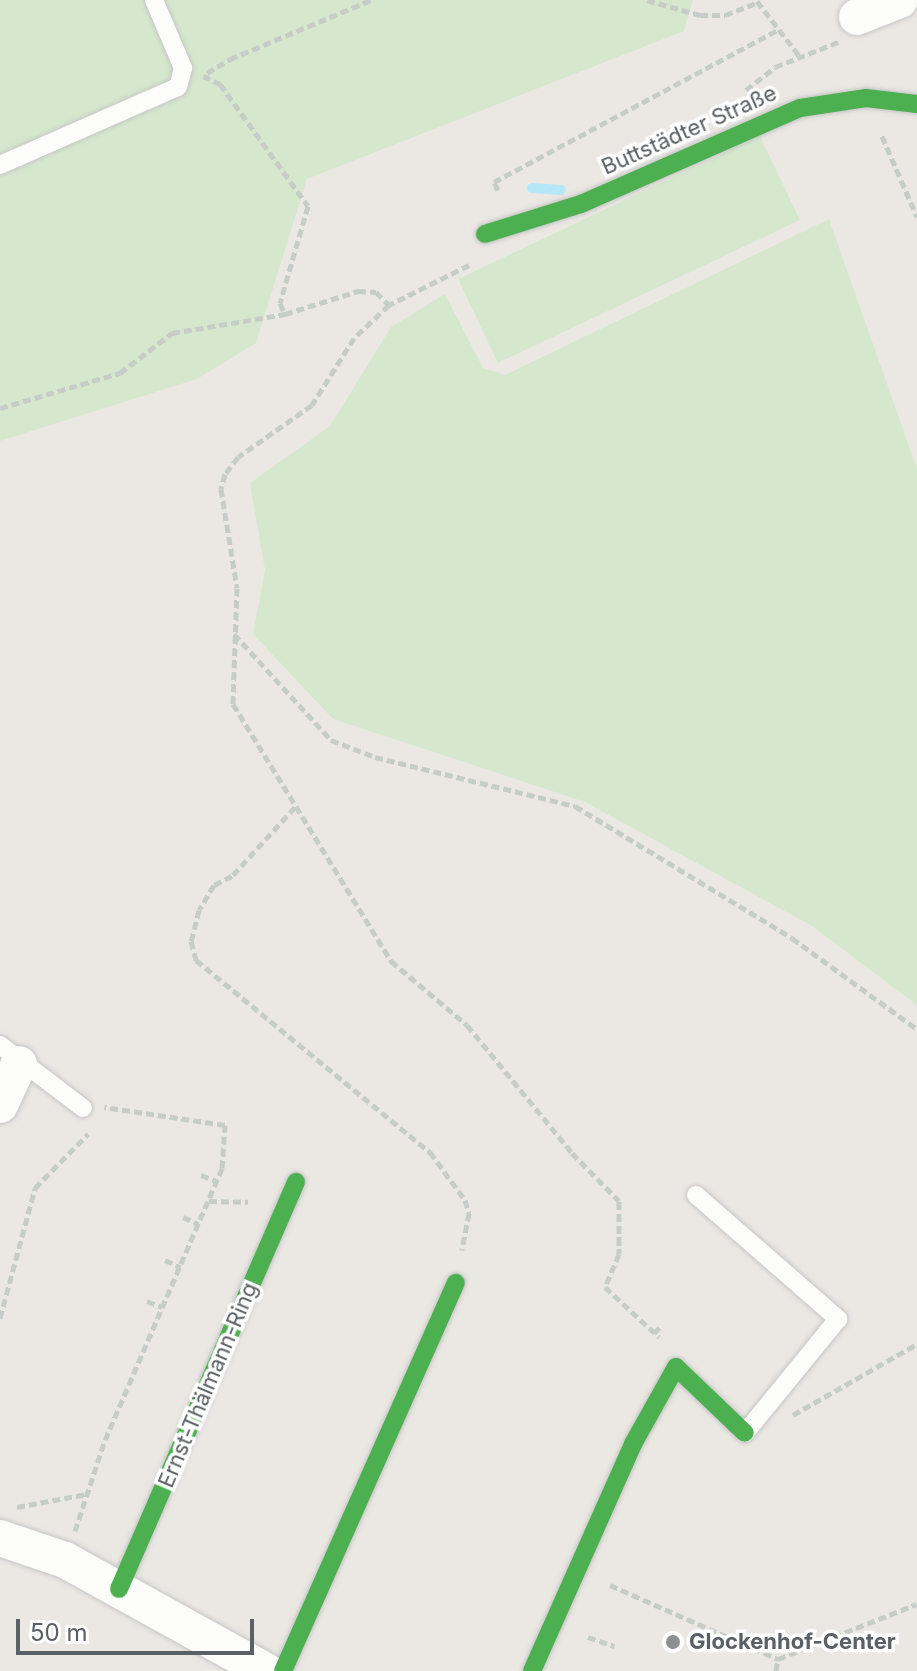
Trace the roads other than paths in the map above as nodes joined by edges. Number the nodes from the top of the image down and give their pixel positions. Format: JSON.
{"nodes":[{"id":1,"x":154,"y":0,"type":"edge"},
{"id":2,"x":900,"y":0,"type":"edge"},
{"id":3,"x":857,"y":17,"type":"dead end"},
{"id":4,"x":917,"y":104,"type":"edge"},
{"id":5,"x":0,"y":165,"type":"edge"},
{"id":6,"x":485,"y":234,"type":"road end"},
{"id":7,"x":10,"y":1055,"type":"edge"},
{"id":8,"x":0,"y":1105,"type":"edge"},
{"id":9,"x":89,"y":1107,"type":"road end"},
{"id":10,"x":296,"y":1182,"type":"dead end"},
{"id":11,"x":696,"y":1195,"type":"dead end"},
{"id":12,"x":456,"y":1283,"type":"road end"},
{"id":13,"x":749,"y":1428,"type":"joint"},
{"id":14,"x":6,"y":1538,"type":"edge"},
{"id":15,"x":119,"y":1589,"type":"junction"},
{"id":16,"x":266,"y":1671,"type":"edge"},
{"id":17,"x":283,"y":1671,"type":"edge"},
{"id":18,"x":532,"y":1671,"type":"edge"}],
"edges":[{"from":1,"to":5,"type":"lane"},
{"from":2,"to":3,"type":"street"},
{"from":4,"to":6,"type":"street","name":"Buttstädter Straße"},
{"from":7,"to":8,"type":"street"},
{"from":7,"to":9,"type":"lane"},
{"from":10,"to":15,"type":"street","name":"Ernst-Thälmann-Ring"},
{"from":11,"to":13,"type":"lane"},
{"from":12,"to":17,"type":"street"},
{"from":13,"to":18,"type":"street"},
{"from":14,"to":15,"type":"street"},
{"from":15,"to":16,"type":"street"}]}
